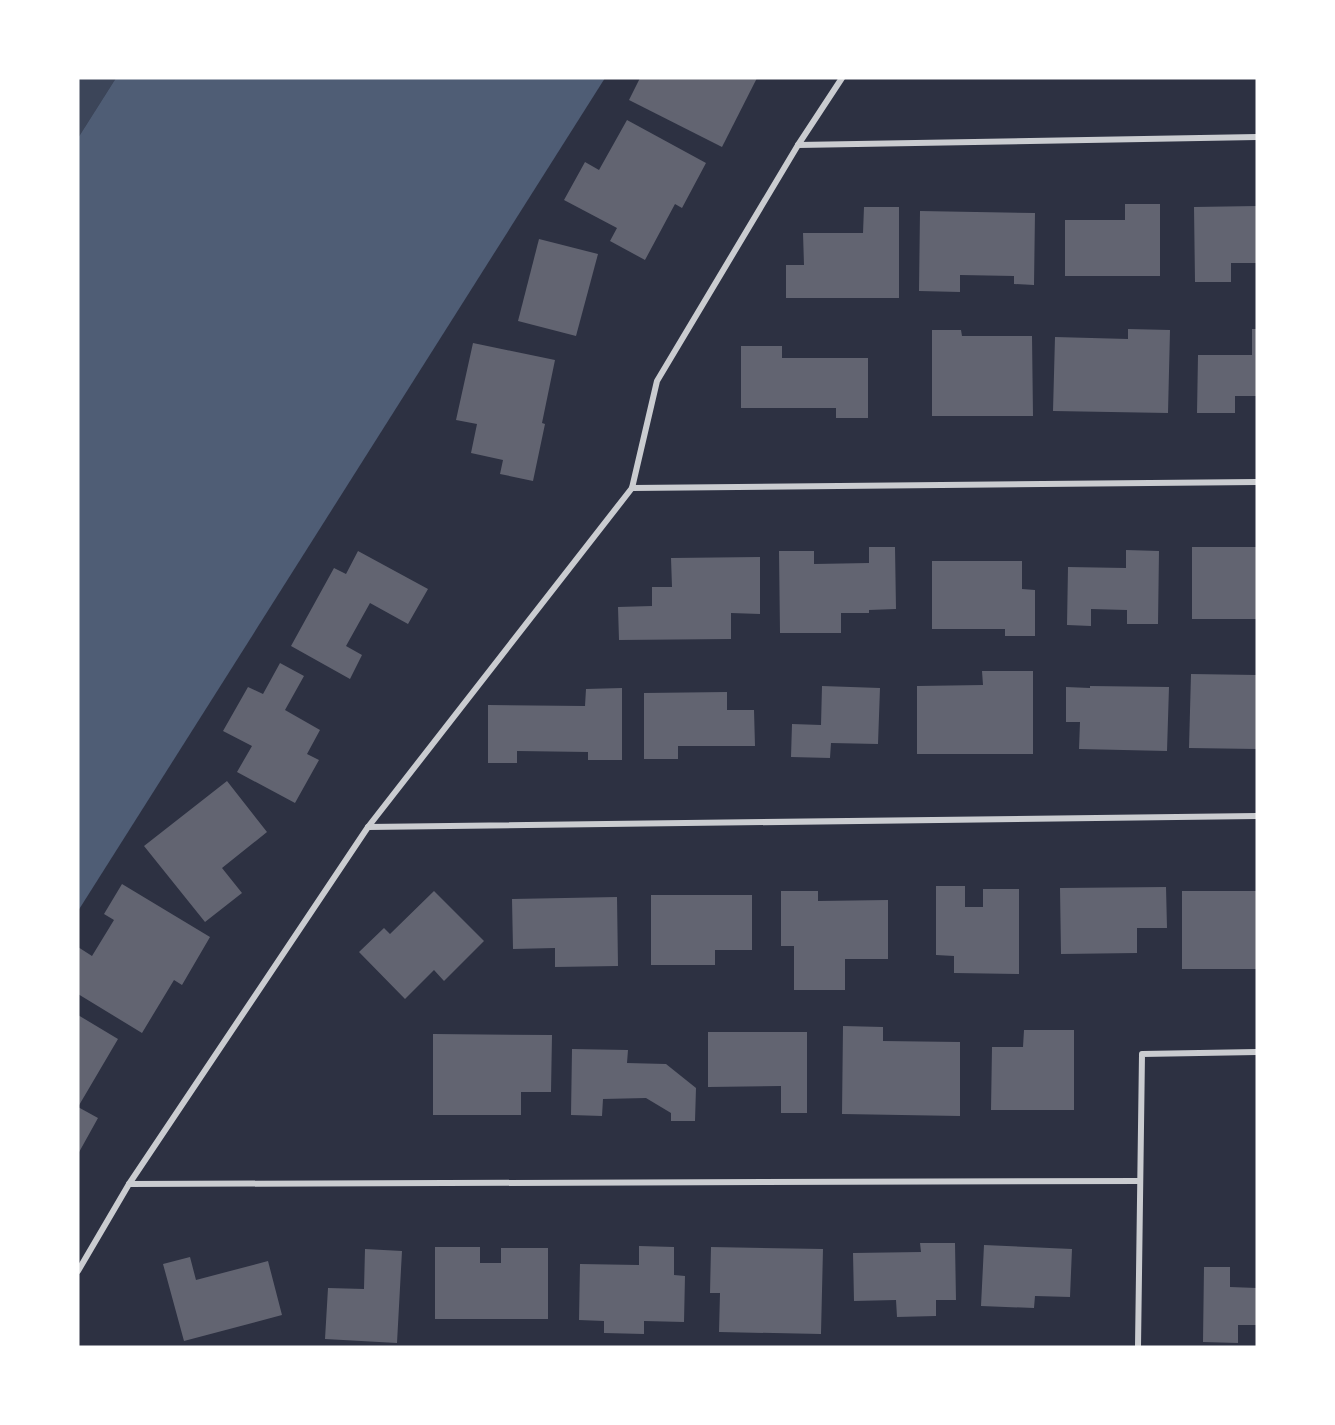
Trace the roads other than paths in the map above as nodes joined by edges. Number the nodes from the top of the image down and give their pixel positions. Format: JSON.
{"nodes":[{"id":1,"x":842,"y":78,"type":"edge"},
{"id":2,"x":1257,"y":137,"type":"edge"},
{"id":3,"x":798,"y":145,"type":"junction"},
{"id":4,"x":1257,"y":482,"type":"edge"},
{"id":5,"x":632,"y":488,"type":"junction"},
{"id":6,"x":1257,"y":816,"type":"edge"},
{"id":7,"x":368,"y":827,"type":"junction"},
{"id":8,"x":1257,"y":1052,"type":"edge"},
{"id":9,"x":1140,"y":1181,"type":"junction"},
{"id":10,"x":129,"y":1184,"type":"junction"},
{"id":11,"x":78,"y":1270,"type":"edge"},
{"id":12,"x":1138,"y":1347,"type":"edge"}],
"edges":[{"from":1,"to":3,"type":"street"},
{"from":2,"to":3,"type":"street"},
{"from":3,"to":5,"type":"street"},
{"from":4,"to":5,"type":"street"},
{"from":5,"to":7,"type":"street"},
{"from":6,"to":7,"type":"street"},
{"from":7,"to":10,"type":"street"},
{"from":8,"to":9,"type":"street"},
{"from":9,"to":10,"type":"street"},
{"from":9,"to":12,"type":"street"},
{"from":10,"to":11,"type":"street"}]}
